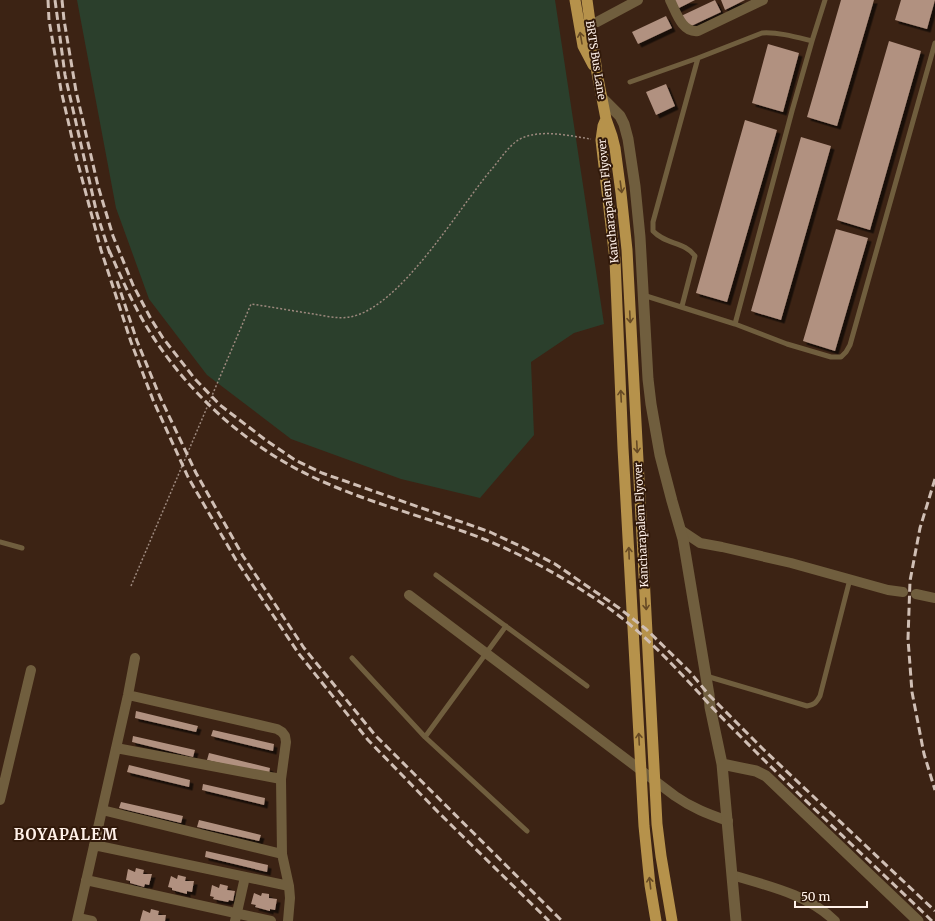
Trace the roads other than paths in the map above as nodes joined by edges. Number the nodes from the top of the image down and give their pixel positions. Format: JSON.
{"nodes":[{"id":1,"x":575,"y":0,"type":"edge"},
{"id":2,"x":587,"y":0,"type":"edge"},
{"id":3,"x":594,"y":0,"type":"edge"},
{"id":4,"x":638,"y":0,"type":"edge"},
{"id":5,"x":670,"y":0,"type":"edge"},
{"id":6,"x":763,"y":0,"type":"edge"},
{"id":7,"x":825,"y":0,"type":"edge"},
{"id":8,"x":597,"y":22,"type":"junction"},
{"id":9,"x":812,"y":41,"type":"junction"},
{"id":10,"x":935,"y":43,"type":"edge"},
{"id":11,"x":698,"y":58,"type":"junction"},
{"id":12,"x":596,"y":73,"type":"junction"},
{"id":13,"x":630,"y":82,"type":"dead end"},
{"id":14,"x":602,"y":98,"type":"junction"},
{"id":15,"x":606,"y":119,"type":"junction"},
{"id":16,"x":643,"y":295,"type":"junction"},
{"id":17,"x":682,"y":306,"type":"junction"},
{"id":18,"x":735,"y":324,"type":"junction"},
{"id":19,"x":682,"y":531,"type":"junction"},
{"id":20,"x":0,"y":542,"type":"edge"},
{"id":21,"x":700,"y":544,"type":"junction"},
{"id":22,"x":22,"y":548,"type":"dead end"},
{"id":23,"x":685,"y":554,"type":"junction"},
{"id":24,"x":436,"y":574,"type":"dead end"},
{"id":25,"x":851,"y":578,"type":"junction"},
{"id":26,"x":903,"y":592,"type":"dead end"},
{"id":27,"x":916,"y":594,"type":"dead end"},
{"id":28,"x":409,"y":596,"type":"dead end"},
{"id":29,"x":935,"y":598,"type":"edge"},
{"id":30,"x":506,"y":626,"type":"junction"},
{"id":31,"x":486,"y":653,"type":"junction"},
{"id":32,"x":135,"y":658,"type":"dead end"},
{"id":33,"x":352,"y":658,"type":"dead end"},
{"id":34,"x":31,"y":670,"type":"dead end"},
{"id":35,"x":706,"y":676,"type":"junction"},
{"id":36,"x":587,"y":686,"type":"dead end"},
{"id":37,"x":128,"y":695,"type":"junction"},
{"id":38,"x":425,"y":737,"type":"junction"},
{"id":39,"x":116,"y":748,"type":"junction"},
{"id":40,"x":722,"y":764,"type":"junction"},
{"id":41,"x":281,"y":779,"type":"junction"},
{"id":42,"x":0,"y":800,"type":"edge"},
{"id":43,"x":102,"y":810,"type":"junction"},
{"id":44,"x":728,"y":821,"type":"junction"},
{"id":45,"x":527,"y":831,"type":"dead end"},
{"id":46,"x":94,"y":846,"type":"junction"},
{"id":47,"x":282,"y":854,"type":"junction"},
{"id":48,"x":732,"y":875,"type":"junction"},
{"id":49,"x":245,"y":878,"type":"junction"},
{"id":50,"x":86,"y":880,"type":"junction"},
{"id":51,"x":289,"y":886,"type":"junction"},
{"id":52,"x":236,"y":917,"type":"edge"},
{"id":53,"x":77,"y":920,"type":"edge"},
{"id":54,"x":92,"y":921,"type":"edge"},
{"id":55,"x":271,"y":921,"type":"edge"},
{"id":56,"x":288,"y":921,"type":"edge"},
{"id":57,"x":656,"y":921,"type":"edge"},
{"id":58,"x":672,"y":921,"type":"edge"},
{"id":59,"x":736,"y":921,"type":"edge"},
{"id":60,"x":835,"y":921,"type":"edge"},
{"id":61,"x":918,"y":921,"type":"edge"}],
"edges":[{"from":12,"to":1,"type":"main road","one_way":true},
{"from":2,"to":12,"type":"main road","name":"BRTS Bus Lane"},
{"from":3,"to":8,"type":"main road"},
{"from":4,"to":8,"type":"street"},
{"from":5,"to":6,"type":"street"},
{"from":7,"to":9,"type":"lane"},
{"from":8,"to":12,"type":"main road"},
{"from":9,"to":11,"type":"lane"},
{"from":9,"to":18,"type":"lane"},
{"from":10,"to":18,"type":"lane"},
{"from":11,"to":13,"type":"lane"},
{"from":11,"to":17,"type":"lane"},
{"from":12,"to":14,"type":"main road","name":"BRTS Bus Lane"},
{"from":14,"to":15,"type":"main road","name":"BRTS Bus Lane"},
{"from":14,"to":16,"type":"street"},
{"from":57,"to":15,"type":"main road","name":"Kancharapalem Flyover","one_way":true},
{"from":15,"to":58,"type":"main road","name":"Kancharapalem Flyover","one_way":true},
{"from":16,"to":17,"type":"lane"},
{"from":16,"to":19,"type":"street"},
{"from":17,"to":18,"type":"lane"},
{"from":19,"to":21,"type":"street"},
{"from":19,"to":23,"type":"street"},
{"from":20,"to":22,"type":"lane"},
{"from":21,"to":23,"type":"street"},
{"from":21,"to":25,"type":"street"},
{"from":23,"to":35,"type":"street"},
{"from":24,"to":30,"type":"lane"},
{"from":25,"to":26,"type":"street"},
{"from":25,"to":35,"type":"lane"},
{"from":27,"to":29,"type":"street"},
{"from":28,"to":31,"type":"street"},
{"from":30,"to":31,"type":"lane"},
{"from":30,"to":36,"type":"lane"},
{"from":31,"to":38,"type":"lane"},
{"from":31,"to":44,"type":"street"},
{"from":32,"to":37,"type":"street"},
{"from":33,"to":38,"type":"lane"},
{"from":34,"to":42,"type":"street"},
{"from":35,"to":40,"type":"street"},
{"from":37,"to":39,"type":"street"},
{"from":37,"to":41,"type":"street"},
{"from":38,"to":45,"type":"lane"},
{"from":39,"to":41,"type":"street"},
{"from":39,"to":43,"type":"street"},
{"from":40,"to":44,"type":"street"},
{"from":40,"to":61,"type":"street"},
{"from":41,"to":47,"type":"street"},
{"from":43,"to":46,"type":"street"},
{"from":43,"to":47,"type":"street"},
{"from":44,"to":48,"type":"street"},
{"from":46,"to":49,"type":"street"},
{"from":46,"to":50,"type":"street"},
{"from":47,"to":51,"type":"street"},
{"from":48,"to":59,"type":"street"},
{"from":48,"to":60,"type":"street"},
{"from":49,"to":51,"type":"street"},
{"from":49,"to":52,"type":"street"},
{"from":50,"to":52,"type":"street"},
{"from":50,"to":53,"type":"street"},
{"from":51,"to":56,"type":"street"},
{"from":52,"to":55,"type":"street"},
{"from":53,"to":54,"type":"street"}]}
